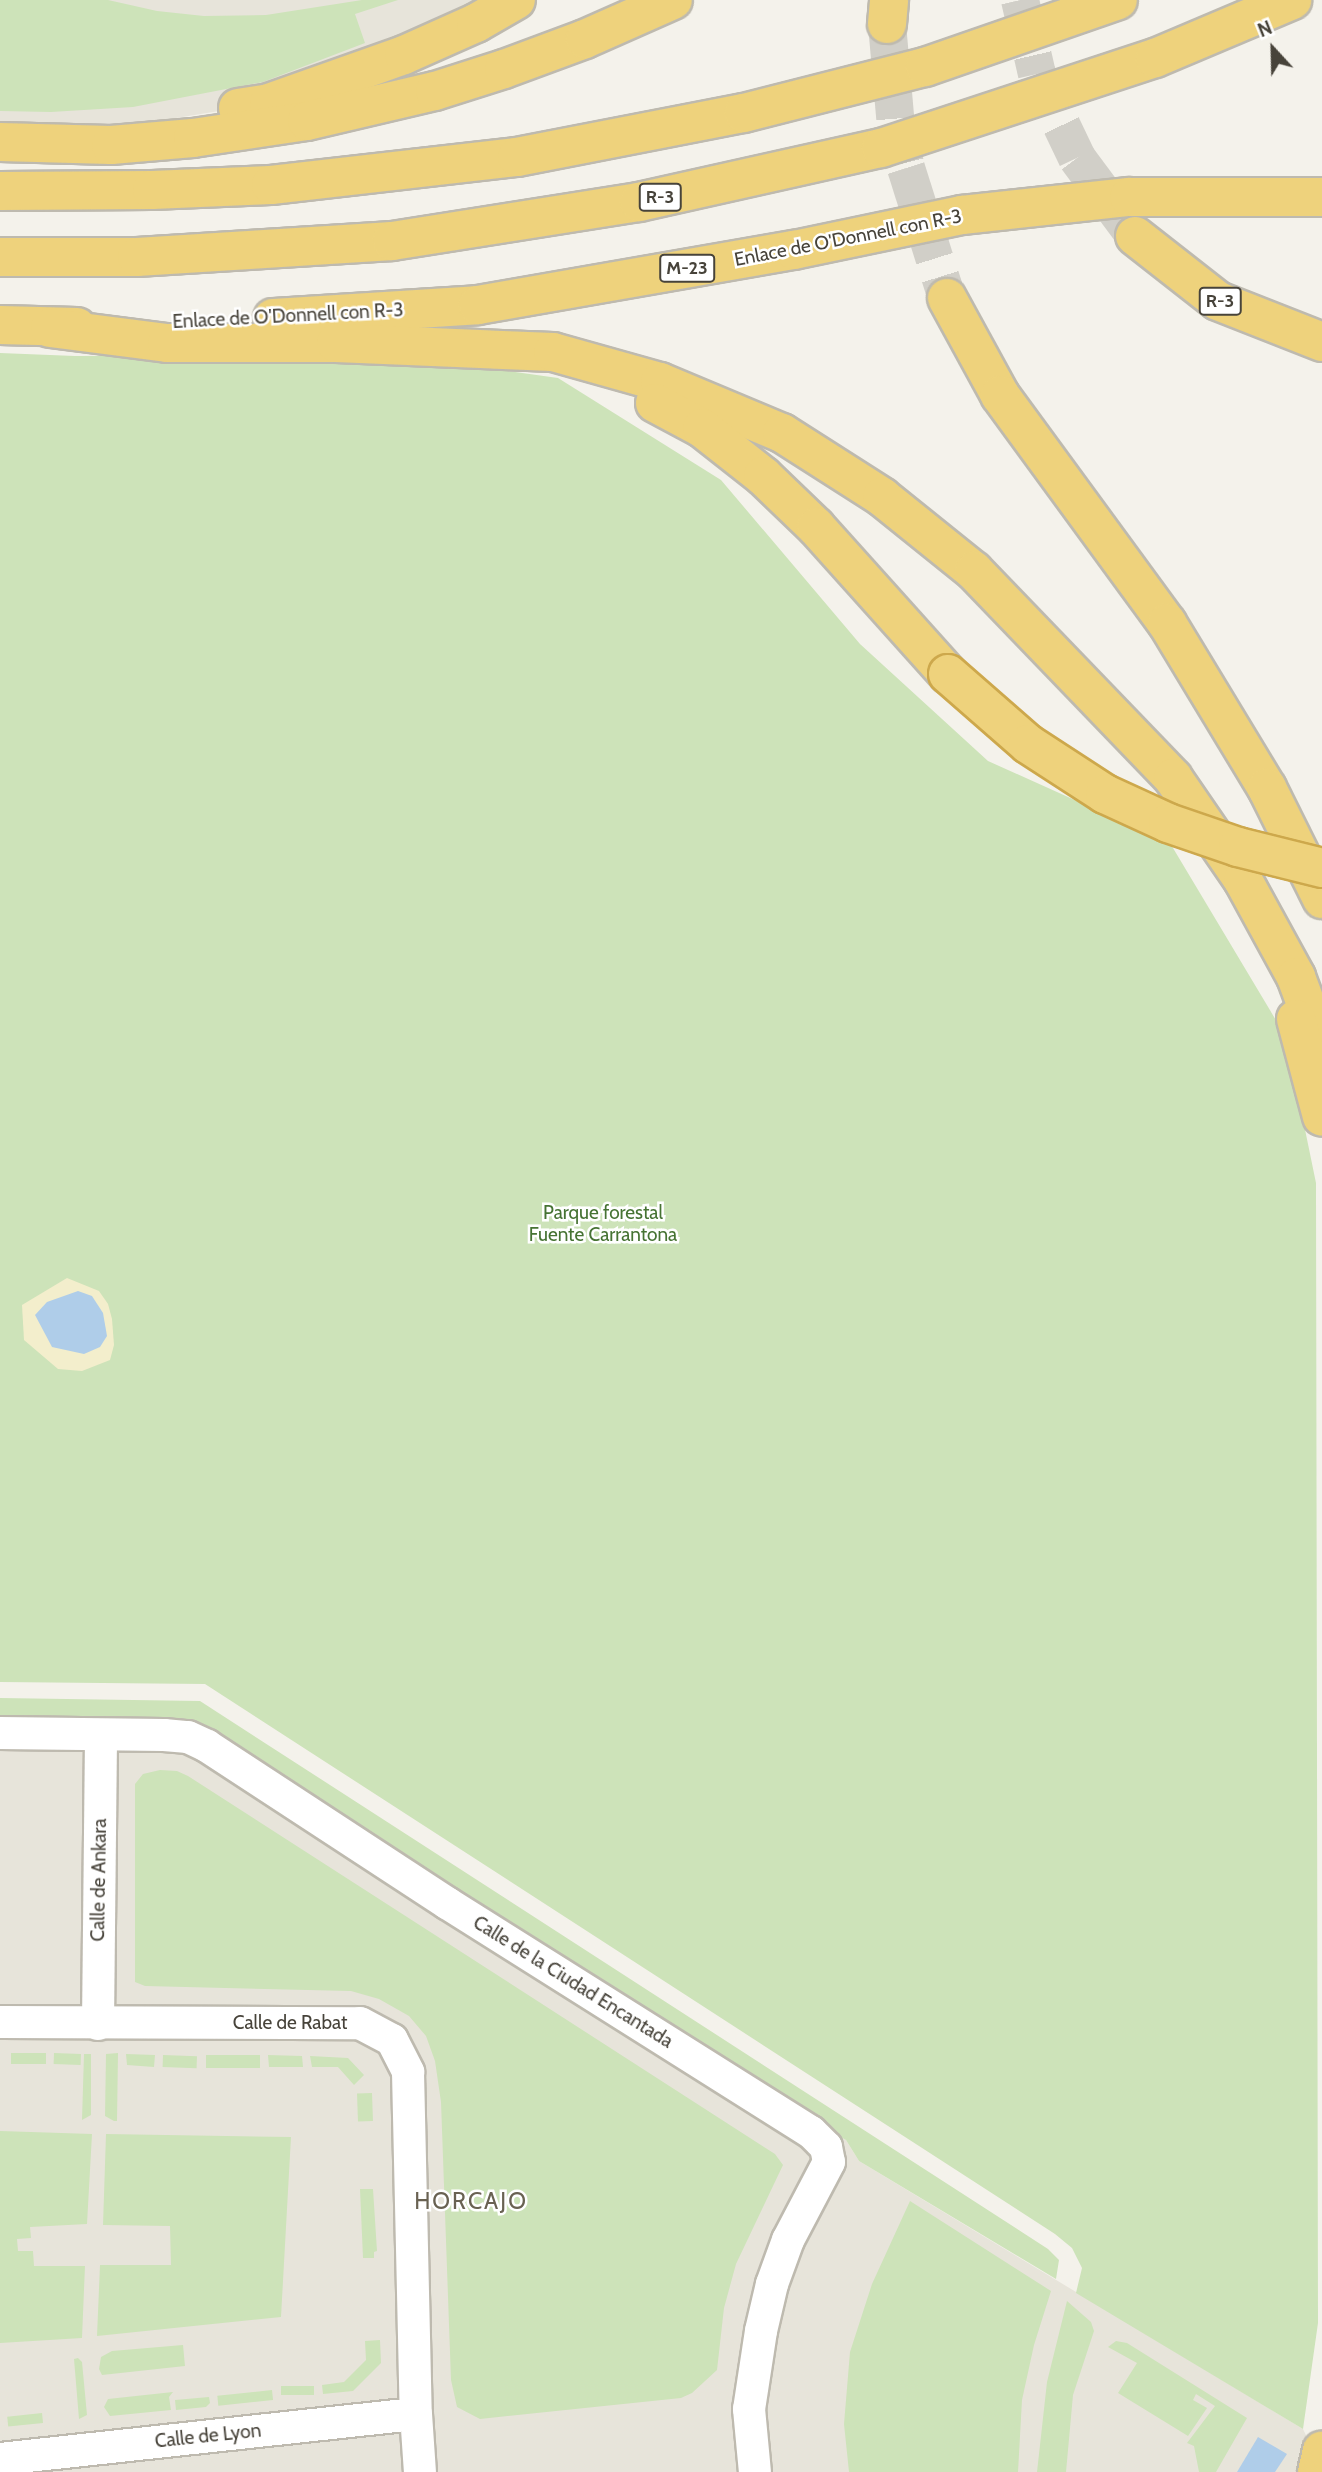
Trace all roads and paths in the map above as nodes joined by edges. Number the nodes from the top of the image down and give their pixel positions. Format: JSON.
{"nodes":[{"id":1,"x":516,"y":0,"type":"edge"},
{"id":2,"x":673,"y":0,"type":"edge"},
{"id":3,"x":1118,"y":0,"type":"edge"},
{"id":4,"x":1292,"y":0,"type":"edge"},
{"id":5,"x":0,"y":142,"type":"edge"},
{"id":6,"x":0,"y":191,"type":"edge"},
{"id":7,"x":1322,"y":197,"type":"edge"},
{"id":8,"x":1135,"y":236,"type":"tunnel mouth"},
{"id":9,"x":0,"y":257,"type":"edge"},
{"id":10,"x":947,"y":298,"type":"tunnel mouth"},
{"id":11,"x":0,"y":325,"type":"edge"},
{"id":12,"x":50,"y":328,"type":"junction"},
{"id":13,"x":1321,"y":342,"type":"edge"},
{"id":14,"x":463,"y":347,"type":"junction"},
{"id":15,"x":1060,"y":659,"type":"junction"},
{"id":16,"x":1322,"y":868,"type":"edge"},
{"id":17,"x":1322,"y":899,"type":"edge"},
{"id":18,"x":1322,"y":1047,"type":"edge"},
{"id":19,"x":1322,"y":1117,"type":"edge"},
{"id":20,"x":0,"y":1733,"type":"edge"},
{"id":21,"x":101,"y":1735,"type":"junction"},
{"id":22,"x":0,"y":2022,"type":"edge"},
{"id":23,"x":98,"y":2024,"type":"junction"},
{"id":24,"x":415,"y":2414,"type":"junction"},
{"id":25,"x":1322,"y":2451,"type":"edge"},
{"id":26,"x":0,"y":2459,"type":"edge"},
{"id":27,"x":93,"y":2460,"type":"edge"},
{"id":28,"x":420,"y":2472,"type":"edge"},
{"id":29,"x":755,"y":2472,"type":"edge"},
{"id":30,"x":1317,"y":2472,"type":"edge"}],
"edges":[{"from":1,"to":5,"type":"highway"},
{"from":2,"to":5,"type":"highway"},
{"from":3,"to":6,"type":"highway"},
{"from":4,"to":9,"type":"highway","number":"R-3"},
{"from":7,"to":12,"type":"highway","name":"Enlace de O'Donnell con R-3","number":"M-23"},
{"from":8,"to":13,"type":"highway","number":"R-3"},
{"from":10,"to":17,"type":"highway"},
{"from":11,"to":12,"type":"highway","name":"Enlace de O'Donnell con R-3","number":"M-23"},
{"from":12,"to":14,"type":"highway"},
{"from":14,"to":15,"type":"highway"},
{"from":14,"to":16,"type":"highway","bridge":true},
{"from":15,"to":18,"type":"highway"},
{"from":15,"to":19,"type":"highway"},
{"from":20,"to":21,"type":"street","name":"Calle de la Ciudad Encantada"},
{"from":21,"to":23,"type":"street","name":"Calle de Ankara"},
{"from":21,"to":29,"type":"street","name":"Calle de la Ciudad Encantada"},
{"from":22,"to":23,"type":"street","name":"Calle de Rabat"},
{"from":23,"to":24,"type":"street","name":"Calle de Rabat"},
{"from":24,"to":27,"type":"street","name":"Calle de Lyon"},
{"from":24,"to":28,"type":"street","name":"Calle de Rabat"},
{"from":25,"to":30,"type":"highway"},
{"from":26,"to":27,"type":"street","name":"Calle de Lyon"}]}
